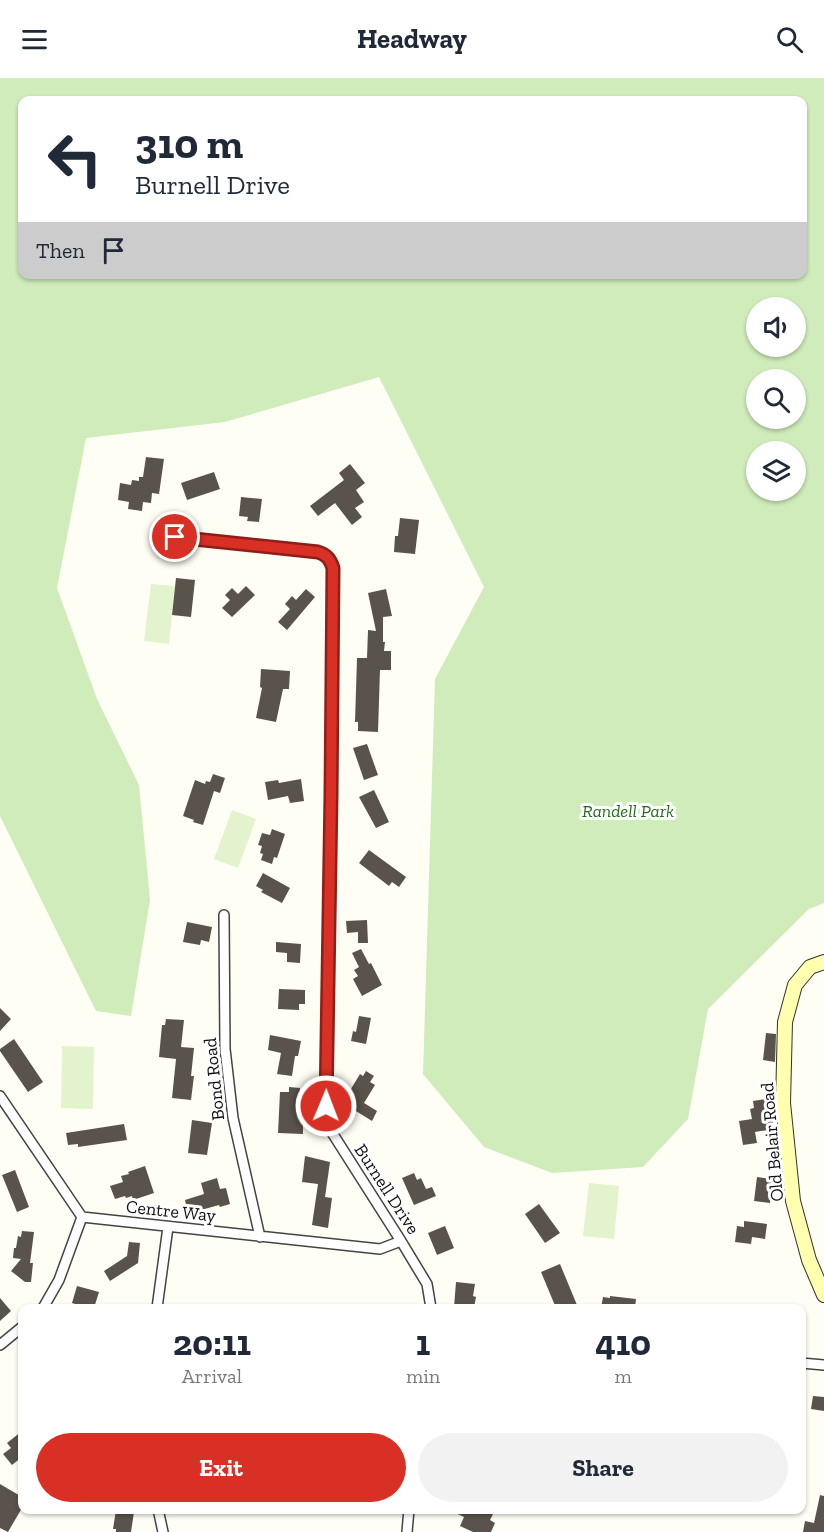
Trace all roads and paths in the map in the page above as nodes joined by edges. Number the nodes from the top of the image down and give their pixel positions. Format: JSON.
{"nodes":[{"id":1,"x":175,"y":537,"type":"dead end"},
{"id":2,"x":224,"y":915,"type":"dead end"},
{"id":3,"x":824,"y":962,"type":"edge"},
{"id":4,"x":0,"y":1096,"type":"edge"},
{"id":5,"x":82,"y":1217,"type":"junction"},
{"id":6,"x":168,"y":1227,"type":"junction"},
{"id":7,"x":260,"y":1237,"type":"junction"},
{"id":8,"x":401,"y":1241,"type":"junction"},
{"id":9,"x":823,"y":1291,"type":"edge"},
{"id":10,"x":45,"y":1304,"type":"edge"},
{"id":11,"x":158,"y":1304,"type":"edge"},
{"id":12,"x":430,"y":1304,"type":"edge"},
{"id":13,"x":18,"y":1330,"type":"edge"},
{"id":14,"x":0,"y":1345,"type":"edge"},
{"id":15,"x":806,"y":1363,"type":"edge"},
{"id":16,"x":824,"y":1365,"type":"edge"},
{"id":17,"x":159,"y":1514,"type":"edge"},
{"id":18,"x":409,"y":1514,"type":"edge"},
{"id":19,"x":164,"y":1532,"type":"edge"},
{"id":20,"x":407,"y":1532,"type":"edge"}],
"edges":[{"from":1,"to":8,"type":"street","name":"Burnell Drive"},
{"from":2,"to":7,"type":"street","name":"Bond Road"},
{"from":3,"to":9,"type":"main road","name":"Old Belair Road"},
{"from":4,"to":5,"type":"street"},
{"from":5,"to":6,"type":"street","name":"Centre Way"},
{"from":5,"to":10,"type":"street"},
{"from":6,"to":7,"type":"street","name":"Centre Way"},
{"from":6,"to":11,"type":"street"},
{"from":7,"to":8,"type":"street","name":"Centre Way"},
{"from":8,"to":12,"type":"street","name":"Burnell Drive"},
{"from":13,"to":14,"type":"street"},
{"from":15,"to":16,"type":"street"},
{"from":17,"to":19,"type":"street"},
{"from":18,"to":20,"type":"street"}]}
